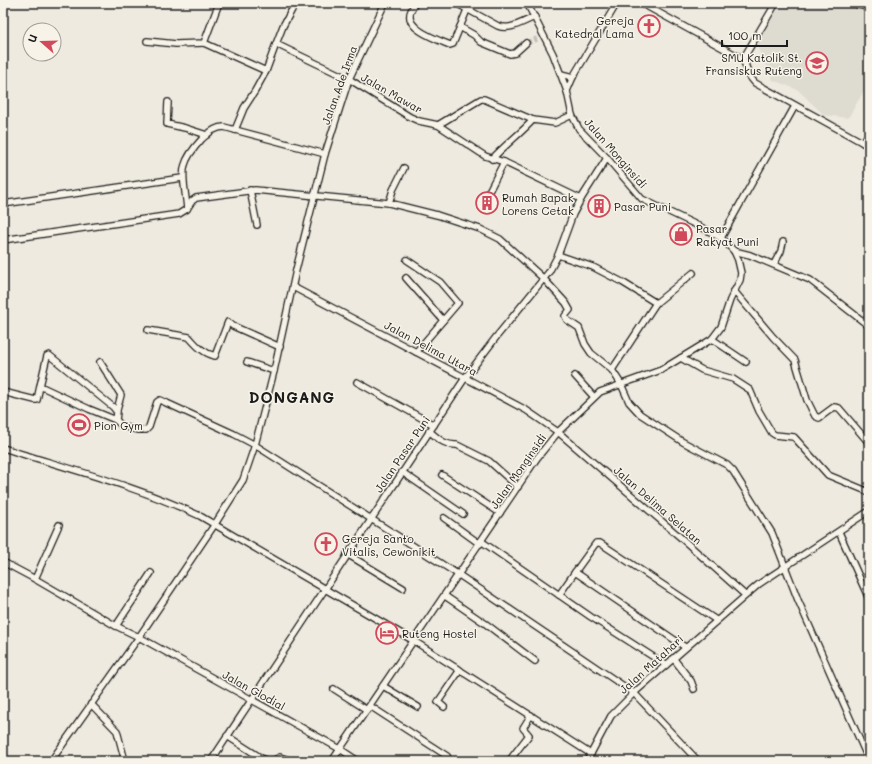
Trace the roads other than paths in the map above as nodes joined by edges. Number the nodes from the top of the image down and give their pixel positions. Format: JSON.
{"nodes":[{"id":1,"x":218,"y":3,"type":"edge"},
{"id":2,"x":294,"y":3,"type":"edge"},
{"id":3,"x":385,"y":3,"type":"edge"},
{"id":4,"x":415,"y":3,"type":"edge"},
{"id":5,"x":456,"y":3,"type":"edge"},
{"id":6,"x":527,"y":3,"type":"edge"},
{"id":7,"x":641,"y":3,"type":"edge"},
{"id":8,"x":776,"y":3,"type":"edge"},
{"id":9,"x":851,"y":3,"type":"edge"},
{"id":10,"x":614,"y":4,"type":"edge"},
{"id":11,"x":869,"y":8,"type":"edge"},
{"id":12,"x":468,"y":10,"type":"junction"},
{"id":13,"x":535,"y":17,"type":"junction"},
{"id":14,"x":460,"y":27,"type":"junction"},
{"id":15,"x":544,"y":36,"type":"junction"},
{"id":16,"x":537,"y":38,"type":"tunnel mouth"},
{"id":17,"x":147,"y":41,"type":"dead end"},
{"id":18,"x":204,"y":43,"type":"junction"},
{"id":19,"x":526,"y":43,"type":"tunnel mouth"},
{"id":20,"x":276,"y":44,"type":"junction"},
{"id":21,"x":743,"y":59,"type":"junction"},
{"id":22,"x":266,"y":71,"type":"junction"},
{"id":23,"x":561,"y":74,"type":"junction"},
{"id":24,"x":573,"y":77,"type":"junction"},
{"id":25,"x":349,"y":79,"type":"junction"},
{"id":26,"x":566,"y":91,"type":"junction"},
{"id":27,"x":168,"y":102,"type":"dead end"},
{"id":28,"x":795,"y":106,"type":"junction"},
{"id":29,"x":572,"y":115,"type":"junction"},
{"id":30,"x":533,"y":120,"type":"junction"},
{"id":31,"x":438,"y":125,"type":"junction"},
{"id":32,"x":235,"y":130,"type":"junction"},
{"id":33,"x":869,"y":133,"type":"edge"},
{"id":34,"x":207,"y":135,"type":"junction"},
{"id":35,"x":863,"y":143,"type":"junction"},
{"id":36,"x":869,"y":146,"type":"edge"},
{"id":37,"x":325,"y":154,"type":"junction"},
{"id":38,"x":492,"y":158,"type":"junction"},
{"id":39,"x":607,"y":158,"type":"junction"},
{"id":40,"x":504,"y":162,"type":"junction"},
{"id":41,"x":404,"y":168,"type":"dead end"},
{"id":42,"x":182,"y":178,"type":"junction"},
{"id":43,"x":250,"y":190,"type":"junction"},
{"id":44,"x":316,"y":195,"type":"junction"},
{"id":45,"x":486,"y":197,"type":"dead end"},
{"id":46,"x":581,"y":199,"type":"junction"},
{"id":47,"x":3,"y":204,"type":"edge"},
{"id":48,"x":389,"y":204,"type":"junction"},
{"id":49,"x":187,"y":209,"type":"junction"},
{"id":50,"x":257,"y":225,"type":"dead end"},
{"id":51,"x":721,"y":238,"type":"junction"},
{"id":52,"x":3,"y":240,"type":"edge"},
{"id":53,"x":783,"y":242,"type":"dead end"},
{"id":54,"x":734,"y":251,"type":"junction"},
{"id":55,"x":558,"y":255,"type":"junction"},
{"id":56,"x":407,"y":260,"type":"dead end"},
{"id":57,"x":774,"y":264,"type":"junction"},
{"id":58,"x":693,"y":273,"type":"dead end"},
{"id":59,"x":406,"y":278,"type":"dead end"},
{"id":60,"x":544,"y":279,"type":"junction"},
{"id":61,"x":292,"y":287,"type":"junction"},
{"id":62,"x":734,"y":292,"type":"junction"},
{"id":63,"x":656,"y":303,"type":"junction"},
{"id":64,"x":444,"y":320,"type":"junction"},
{"id":65,"x":869,"y":326,"type":"edge"},
{"id":66,"x":148,"y":330,"type":"dead end"},
{"id":67,"x":712,"y":340,"type":"junction"},
{"id":68,"x":280,"y":347,"type":"junction"},
{"id":69,"x":416,"y":352,"type":"junction"},
{"id":70,"x":681,"y":358,"type":"junction"},
{"id":71,"x":100,"y":362,"type":"dead end"},
{"id":72,"x":247,"y":362,"type":"dead end"},
{"id":73,"x":746,"y":362,"type":"dead end"},
{"id":74,"x":612,"y":370,"type":"junction"},
{"id":75,"x":274,"y":371,"type":"junction"},
{"id":76,"x":575,"y":376,"type":"dead end"},
{"id":77,"x":465,"y":378,"type":"junction"},
{"id":78,"x":357,"y":382,"type":"dead end"},
{"id":79,"x":621,"y":384,"type":"junction"},
{"id":80,"x":40,"y":386,"type":"junction"},
{"id":81,"x":3,"y":392,"type":"edge"},
{"id":82,"x":594,"y":397,"type":"junction"},
{"id":83,"x":117,"y":410,"type":"junction"},
{"id":84,"x":116,"y":420,"type":"junction"},
{"id":85,"x":434,"y":425,"type":"junction"},
{"id":86,"x":429,"y":431,"type":"junction"},
{"id":87,"x":558,"y":432,"type":"junction"},
{"id":88,"x":869,"y":443,"type":"edge"},
{"id":89,"x":255,"y":445,"type":"junction"},
{"id":90,"x":3,"y":448,"type":"edge"},
{"id":91,"x":402,"y":472,"type":"junction"},
{"id":92,"x":442,"y":475,"type":"dead end"},
{"id":93,"x":518,"y":487,"type":"junction"},
{"id":94,"x":869,"y":492,"type":"edge"},
{"id":95,"x":869,"y":511,"type":"edge"},
{"id":96,"x":500,"y":513,"type":"junction"},
{"id":97,"x":463,"y":514,"type":"dead end"},
{"id":98,"x":444,"y":518,"type":"dead end"},
{"id":99,"x":371,"y":519,"type":"junction"},
{"id":100,"x":215,"y":524,"type":"junction"},
{"id":101,"x":59,"y":525,"type":"dead end"},
{"id":102,"x":839,"y":532,"type":"junction"},
{"id":103,"x":480,"y":543,"type":"junction"},
{"id":104,"x":347,"y":554,"type":"junction"},
{"id":105,"x":3,"y":562,"type":"edge"},
{"id":106,"x":785,"y":567,"type":"junction"},
{"id":107,"x":575,"y":572,"type":"junction"},
{"id":108,"x":151,"y":573,"type":"dead end"},
{"id":109,"x":459,"y":575,"type":"junction"},
{"id":110,"x":35,"y":579,"type":"junction"},
{"id":111,"x":325,"y":588,"type":"junction"},
{"id":112,"x":403,"y":588,"type":"dead end"},
{"id":113,"x":559,"y":595,"type":"junction"},
{"id":114,"x":745,"y":595,"type":"junction"},
{"id":115,"x":445,"y":596,"type":"junction"},
{"id":116,"x":869,"y":598,"type":"edge"},
{"id":117,"x":716,"y":620,"type":"junction"},
{"id":118,"x":116,"y":626,"type":"junction"},
{"id":119,"x":139,"y":637,"type":"junction"},
{"id":120,"x":414,"y":641,"type":"junction"},
{"id":121,"x":685,"y":647,"type":"junction"},
{"id":122,"x":674,"y":658,"type":"junction"},
{"id":123,"x":535,"y":661,"type":"dead end"},
{"id":124,"x":666,"y":665,"type":"junction"},
{"id":125,"x":460,"y":670,"type":"junction"},
{"id":126,"x":383,"y":686,"type":"junction"},
{"id":127,"x":334,"y":689,"type":"dead end"},
{"id":128,"x":694,"y":689,"type":"dead end"},
{"id":129,"x":634,"y":693,"type":"junction"},
{"id":130,"x":250,"y":700,"type":"junction"},
{"id":131,"x":91,"y":704,"type":"junction"},
{"id":132,"x":444,"y":707,"type":"dead end"},
{"id":133,"x":368,"y":708,"type":"junction"},
{"id":134,"x":418,"y":708,"type":"dead end"},
{"id":135,"x":531,"y":715,"type":"junction"},
{"id":136,"x":226,"y":736,"type":"junction"},
{"id":137,"x":340,"y":749,"type":"junction"},
{"id":138,"x":591,"y":754,"type":"junction"},
{"id":139,"x":447,"y":756,"type":"dead end"},
{"id":140,"x":51,"y":761,"type":"edge"},
{"id":141,"x":125,"y":761,"type":"edge"},
{"id":142,"x":211,"y":761,"type":"edge"},
{"id":143,"x":266,"y":761,"type":"edge"},
{"id":144,"x":273,"y":761,"type":"edge"},
{"id":145,"x":292,"y":761,"type":"edge"},
{"id":146,"x":332,"y":761,"type":"edge"},
{"id":147,"x":358,"y":761,"type":"edge"},
{"id":148,"x":509,"y":761,"type":"edge"},
{"id":149,"x":587,"y":761,"type":"edge"},
{"id":150,"x":698,"y":761,"type":"edge"},
{"id":151,"x":869,"y":761,"type":"edge"}],
"edges":[{"from":1,"to":18,"type":"street"},
{"from":2,"to":20,"type":"street"},
{"from":3,"to":25,"type":"street","name":"Jalan Ade Irma"},
{"from":4,"to":14,"type":"street"},
{"from":5,"to":12,"type":"street"},
{"from":6,"to":13,"type":"street","name":"Jalan Monginsidi"},
{"from":7,"to":21,"type":"street"},
{"from":8,"to":21,"type":"street"},
{"from":9,"to":11,"type":"street"},
{"from":10,"to":24,"type":"street"},
{"from":12,"to":13,"type":"street"},
{"from":12,"to":14,"type":"street"},
{"from":13,"to":15,"type":"street","name":"Jalan Monginsidi"},
{"from":14,"to":19,"type":"street"},
{"from":15,"to":16,"type":"street"},
{"from":15,"to":23,"type":"street","name":"Jalan Monginsidi"},
{"from":17,"to":18,"type":"street"},
{"from":18,"to":22,"type":"street"},
{"from":20,"to":22,"type":"street"},
{"from":20,"to":25,"type":"street","name":"Jalan Mawar"},
{"from":21,"to":28,"type":"street"},
{"from":22,"to":32,"type":"street"},
{"from":23,"to":24,"type":"street"},
{"from":23,"to":26,"type":"street","name":"Jalan Monginsidi"},
{"from":24,"to":26,"type":"street"},
{"from":25,"to":31,"type":"street","name":"Jalan Mawar"},
{"from":25,"to":37,"type":"street","name":"Jalan Ade Irma"},
{"from":26,"to":29,"type":"street","name":"Jalan Monginsidi"},
{"from":27,"to":34,"type":"street"},
{"from":28,"to":35,"type":"street"},
{"from":28,"to":51,"type":"street"},
{"from":29,"to":30,"type":"street"},
{"from":29,"to":39,"type":"street","name":"Jalan Monginsidi"},
{"from":30,"to":31,"type":"street"},
{"from":30,"to":38,"type":"street"},
{"from":31,"to":38,"type":"street","name":"Jalan Mawar"},
{"from":32,"to":34,"type":"street"},
{"from":32,"to":37,"type":"street"},
{"from":33,"to":35,"type":"street"},
{"from":34,"to":42,"type":"street"},
{"from":35,"to":36,"type":"street"},
{"from":37,"to":44,"type":"street","name":"Jalan Ade Irma"},
{"from":38,"to":40,"type":"street","name":"Jalan Mawar"},
{"from":39,"to":46,"type":"street","name":"Jalan Pasar Puni"},
{"from":39,"to":51,"type":"street","name":"Jalan Monginsidi"},
{"from":40,"to":45,"type":"street"},
{"from":40,"to":46,"type":"street","name":"Jalan Mawar"},
{"from":41,"to":48,"type":"street"},
{"from":42,"to":47,"type":"street"},
{"from":42,"to":49,"type":"street"},
{"from":43,"to":44,"type":"street"},
{"from":43,"to":49,"type":"street"},
{"from":43,"to":50,"type":"street"},
{"from":44,"to":48,"type":"street"},
{"from":44,"to":61,"type":"street","name":"Jalan Ade Irma"},
{"from":46,"to":55,"type":"street","name":"Jalan Pasar Puni"},
{"from":48,"to":60,"type":"street"},
{"from":49,"to":52,"type":"street"},
{"from":51,"to":54,"type":"street","name":"Jalan Monginsidi"},
{"from":53,"to":57,"type":"street"},
{"from":54,"to":57,"type":"street"},
{"from":54,"to":62,"type":"street","name":"Jalan Monginsidi"},
{"from":55,"to":60,"type":"street","name":"Jalan Pasar Puni"},
{"from":55,"to":63,"type":"street"},
{"from":56,"to":64,"type":"street"},
{"from":57,"to":65,"type":"street"},
{"from":58,"to":63,"type":"street"},
{"from":59,"to":64,"type":"street"},
{"from":60,"to":74,"type":"street"},
{"from":60,"to":77,"type":"street","name":"Jalan Pasar Puni"},
{"from":61,"to":68,"type":"street","name":"Jalan Ade Irma"},
{"from":61,"to":69,"type":"street","name":"Jalan Delima Utara"},
{"from":62,"to":67,"type":"street","name":"Jalan Monginsidi"},
{"from":62,"to":88,"type":"street"},
{"from":63,"to":74,"type":"street"},
{"from":64,"to":69,"type":"street"},
{"from":66,"to":68,"type":"street"},
{"from":67,"to":70,"type":"street","name":"Jalan Monginsidi"},
{"from":67,"to":73,"type":"street"},
{"from":68,"to":75,"type":"street","name":"Jalan Ade Irma"},
{"from":69,"to":77,"type":"street","name":"Jalan Delima Utara"},
{"from":70,"to":79,"type":"street","name":"Jalan Monginsidi"},
{"from":70,"to":94,"type":"street"},
{"from":71,"to":83,"type":"street"},
{"from":72,"to":75,"type":"street"},
{"from":74,"to":79,"type":"street"},
{"from":75,"to":89,"type":"street","name":"Jalan Ade Irma"},
{"from":76,"to":82,"type":"street"},
{"from":77,"to":85,"type":"street","name":"Jalan Pasar Puni"},
{"from":77,"to":87,"type":"street","name":"Jalan Delima Utara"},
{"from":78,"to":85,"type":"street"},
{"from":79,"to":82,"type":"street","name":"Jalan Monginsidi"},
{"from":79,"to":106,"type":"street"},
{"from":80,"to":81,"type":"street"},
{"from":80,"to":83,"type":"street"},
{"from":80,"to":84,"type":"street"},
{"from":82,"to":87,"type":"street","name":"Jalan Monginsidi"},
{"from":83,"to":84,"type":"street"},
{"from":84,"to":89,"type":"street"},
{"from":85,"to":86,"type":"street","name":"Jalan Pasar Puni"},
{"from":86,"to":91,"type":"street","name":"Jalan Pasar Puni"},
{"from":86,"to":93,"type":"street"},
{"from":87,"to":93,"type":"street","name":"Jalan Monginsidi"},
{"from":87,"to":114,"type":"street","name":"Jalan Delima Selatan"},
{"from":89,"to":99,"type":"street"},
{"from":89,"to":100,"type":"street","name":"Jalan Ade Irma"},
{"from":90,"to":100,"type":"street"},
{"from":91,"to":97,"type":"street"},
{"from":91,"to":99,"type":"street","name":"Jalan Pasar Puni"},
{"from":92,"to":96,"type":"street"},
{"from":93,"to":96,"type":"street","name":"Jalan Monginsidi"},
{"from":95,"to":102,"type":"street","name":"Jalan Matahari"},
{"from":96,"to":103,"type":"street","name":"Jalan Monginsidi"},
{"from":98,"to":103,"type":"street"},
{"from":99,"to":104,"type":"street","name":"Jalan Pasar Puni"},
{"from":99,"to":109,"type":"street"},
{"from":100,"to":111,"type":"street"},
{"from":100,"to":119,"type":"street","name":"Jalan Ade Irma"},
{"from":101,"to":110,"type":"street"},
{"from":102,"to":106,"type":"street","name":"Jalan Matahari"},
{"from":102,"to":116,"type":"street"},
{"from":103,"to":109,"type":"street","name":"Jalan Monginsidi"},
{"from":103,"to":113,"type":"street"},
{"from":104,"to":111,"type":"street","name":"Jalan Pasar Puni"},
{"from":104,"to":112,"type":"street"},
{"from":105,"to":110,"type":"street","name":"Jalan Glodial"},
{"from":106,"to":114,"type":"street","name":"Jalan Matahari"},
{"from":106,"to":151,"type":"street"},
{"from":107,"to":113,"type":"street"},
{"from":107,"to":117,"type":"street"},
{"from":107,"to":121,"type":"street"},
{"from":108,"to":118,"type":"street"},
{"from":109,"to":115,"type":"street","name":"Jalan Monginsidi"},
{"from":109,"to":129,"type":"street"},
{"from":110,"to":118,"type":"street","name":"Jalan Glodial"},
{"from":111,"to":120,"type":"street"},
{"from":111,"to":130,"type":"street","name":"Jalan Pasar Puni"},
{"from":113,"to":124,"type":"street"},
{"from":114,"to":117,"type":"street","name":"Jalan Matahari"},
{"from":115,"to":120,"type":"street","name":"Jalan Monginsidi"},
{"from":115,"to":123,"type":"street"},
{"from":117,"to":121,"type":"street","name":"Jalan Matahari"},
{"from":118,"to":119,"type":"street","name":"Jalan Glodial"},
{"from":119,"to":130,"type":"street","name":"Jalan Glodial"},
{"from":119,"to":131,"type":"street","name":"Jalan Ade Irma"},
{"from":120,"to":125,"type":"street"},
{"from":120,"to":126,"type":"street","name":"Jalan Monginsidi"},
{"from":121,"to":122,"type":"street","name":"Jalan Matahari"},
{"from":122,"to":124,"type":"street","name":"Jalan Matahari"},
{"from":122,"to":128,"type":"street"},
{"from":124,"to":129,"type":"street","name":"Jalan Matahari"},
{"from":125,"to":132,"type":"street"},
{"from":125,"to":135,"type":"street"},
{"from":126,"to":133,"type":"street","name":"Jalan Monginsidi"},
{"from":126,"to":134,"type":"street"},
{"from":127,"to":133,"type":"street"},
{"from":129,"to":138,"type":"street","name":"Jalan Matahari"},
{"from":129,"to":150,"type":"street"},
{"from":130,"to":136,"type":"street","name":"Jalan Pasar Puni"},
{"from":130,"to":137,"type":"street","name":"Jalan Glodial"},
{"from":131,"to":140,"type":"street","name":"Jalan Ade Irma"},
{"from":131,"to":141,"type":"street"},
{"from":133,"to":137,"type":"street","name":"Jalan Monginsidi"},
{"from":133,"to":139,"type":"street"},
{"from":135,"to":138,"type":"street"},
{"from":135,"to":148,"type":"street"},
{"from":136,"to":142,"type":"street","name":"Jalan Pasar Puni"},
{"from":136,"to":143,"type":"street"},
{"from":137,"to":146,"type":"street","name":"Jalan Monginsidi"},
{"from":137,"to":147,"type":"street","name":"Jalan Glodial"},
{"from":138,"to":149,"type":"street","name":"Jalan Matahari"},
{"from":144,"to":145,"type":"street"}]}
